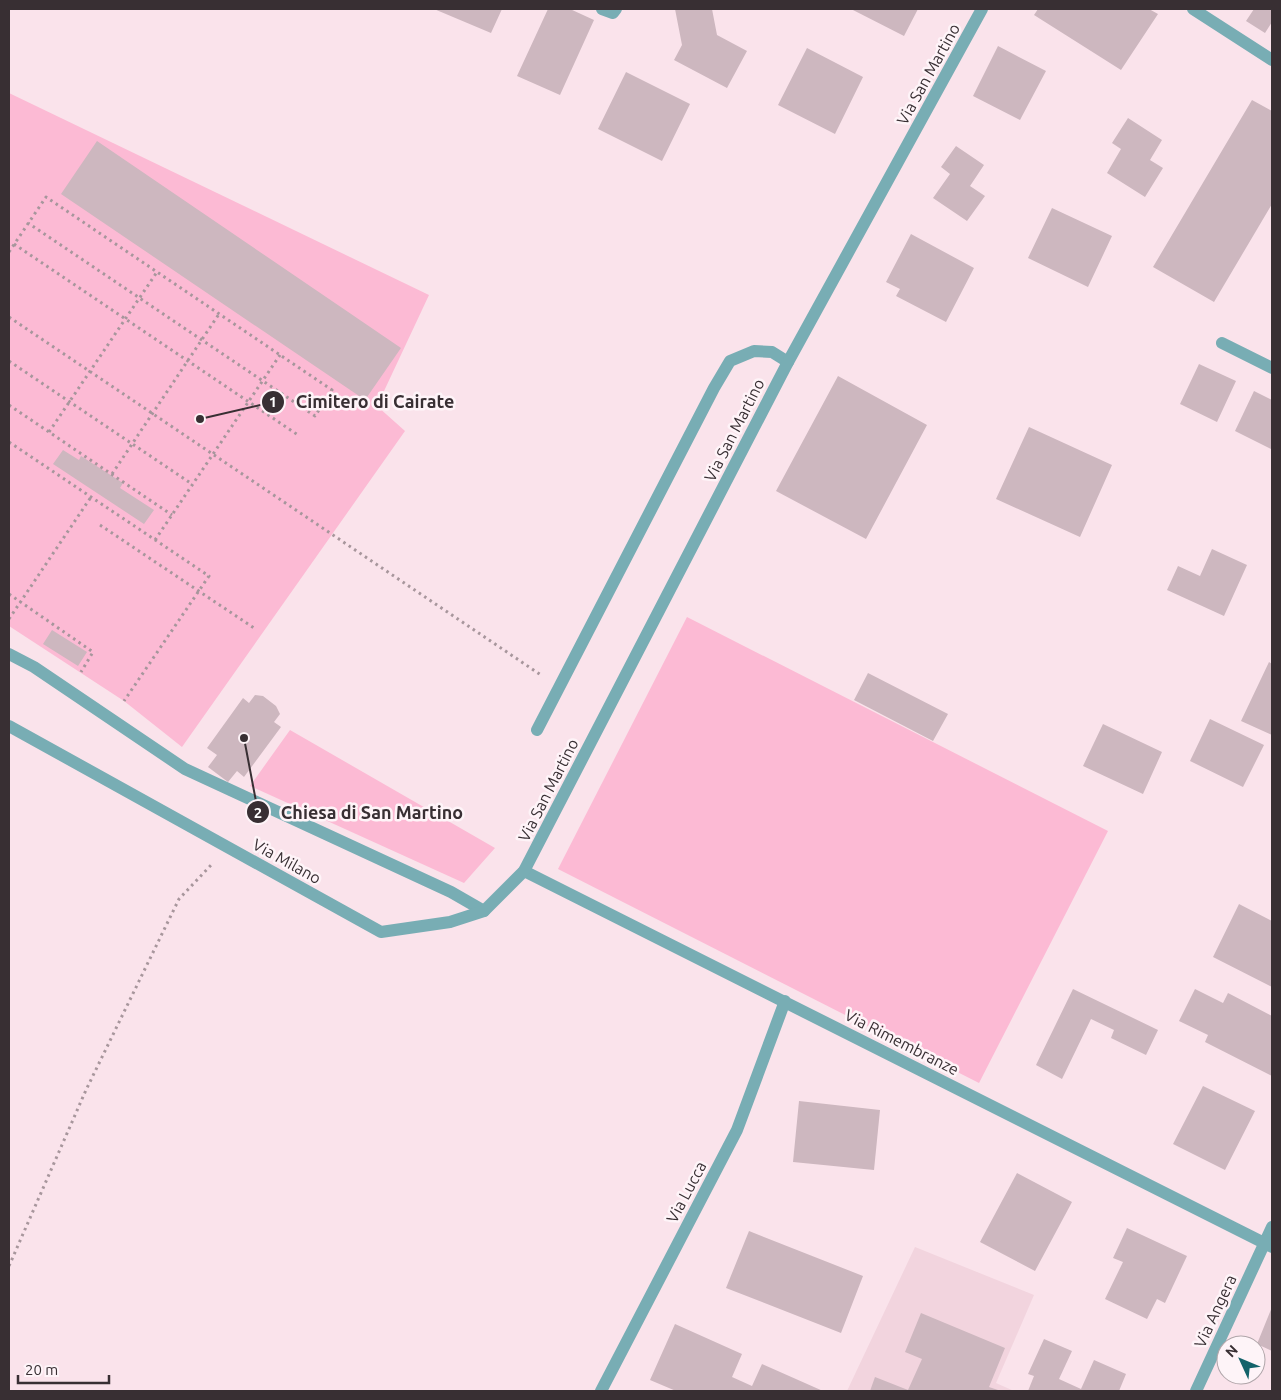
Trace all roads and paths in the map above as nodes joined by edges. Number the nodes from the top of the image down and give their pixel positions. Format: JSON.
{"nodes":[{"id":1,"x":602,"y":9,"type":"edge"},
{"id":2,"x":616,"y":9,"type":"edge"},
{"id":3,"x":982,"y":9,"type":"edge"},
{"id":4,"x":1193,"y":9,"type":"edge"},
{"id":5,"x":1272,"y":60,"type":"edge"},
{"id":6,"x":28,"y":223,"type":"junction"},
{"id":7,"x":14,"y":244,"type":"junction"},
{"id":8,"x":9,"y":252,"type":"edge"},
{"id":9,"x":157,"y":272,"type":"junction"},
{"id":10,"x":140,"y":298,"type":"junction"},
{"id":11,"x":219,"y":314,"type":"junction"},
{"id":12,"x":9,"y":317,"type":"edge"},
{"id":13,"x":125,"y":319,"type":"junction"},
{"id":14,"x":202,"y":340,"type":"junction"},
{"id":15,"x":1222,"y":343,"type":"dead end"},
{"id":16,"x":280,"y":355,"type":"junction"},
{"id":17,"x":9,"y":361,"type":"edge"},
{"id":18,"x":188,"y":361,"type":"junction"},
{"id":19,"x":788,"y":362,"type":"junction"},
{"id":20,"x":1272,"y":368,"type":"edge"},
{"id":21,"x":90,"y":372,"type":"junction"},
{"id":22,"x":262,"y":380,"type":"junction"},
{"id":23,"x":69,"y":402,"type":"junction"},
{"id":24,"x":248,"y":402,"type":"junction"},
{"id":25,"x":9,"y":405,"type":"edge"},
{"id":26,"x":152,"y":414,"type":"junction"},
{"id":27,"x":49,"y":432,"type":"junction"},
{"id":28,"x":298,"y":436,"type":"dead end"},
{"id":29,"x":9,"y":442,"type":"edge"},
{"id":30,"x":132,"y":444,"type":"junction"},
{"id":31,"x":212,"y":454,"type":"junction"},
{"id":32,"x":112,"y":474,"type":"junction"},
{"id":33,"x":192,"y":484,"type":"junction"},
{"id":34,"x":92,"y":497,"type":"junction"},
{"id":35,"x":172,"y":515,"type":"junction"},
{"id":36,"x":100,"y":524,"type":"dead end"},
{"id":37,"x":155,"y":540,"type":"junction"},
{"id":38,"x":199,"y":590,"type":"junction"},
{"id":39,"x":9,"y":594,"type":"edge"},
{"id":40,"x":20,"y":602,"type":"junction"},
{"id":41,"x":9,"y":619,"type":"edge"},
{"id":42,"x":254,"y":628,"type":"dead end"},
{"id":43,"x":9,"y":654,"type":"edge"},
{"id":44,"x":87,"y":676,"type":"dead end"},
{"id":45,"x":559,"y":687,"type":"junction"},
{"id":46,"x":117,"y":696,"type":"dead end"},
{"id":47,"x":124,"y":701,"type":"junction"},
{"id":48,"x":132,"y":707,"type":"dead end"},
{"id":49,"x":9,"y":726,"type":"edge"},
{"id":50,"x":537,"y":730,"type":"dead end"},
{"id":51,"x":227,"y":846,"type":"junction"},
{"id":52,"x":524,"y":871,"type":"junction"},
{"id":53,"x":484,"y":911,"type":"junction"},
{"id":54,"x":785,"y":1001,"type":"junction"},
{"id":55,"x":1272,"y":1227,"type":"edge"},
{"id":56,"x":1268,"y":1245,"type":"edge"},
{"id":57,"x":9,"y":1266,"type":"edge"},
{"id":58,"x":600,"y":1391,"type":"edge"},
{"id":59,"x":1196,"y":1391,"type":"edge"}],
"edges":[{"from":1,"to":2,"type":"street"},
{"from":3,"to":19,"type":"street","name":"Via San Martino"},
{"from":4,"to":5,"type":"street"},
{"from":6,"to":7,"type":"path"},
{"from":6,"to":9,"type":"path"},
{"from":6,"to":10,"type":"path"},
{"from":7,"to":8,"type":"path"},
{"from":7,"to":13,"type":"path"},
{"from":9,"to":10,"type":"path"},
{"from":9,"to":11,"type":"path"},
{"from":10,"to":13,"type":"path"},
{"from":10,"to":14,"type":"path"},
{"from":11,"to":14,"type":"path"},
{"from":11,"to":16,"type":"path"},
{"from":12,"to":21,"type":"path"},
{"from":13,"to":18,"type":"path"},
{"from":13,"to":21,"type":"path"},
{"from":14,"to":18,"type":"path"},
{"from":14,"to":22,"type":"path"},
{"from":15,"to":20,"type":"street"},
{"from":16,"to":22,"type":"path"},
{"from":16,"to":22,"type":"path"},
{"from":17,"to":23,"type":"path"},
{"from":18,"to":24,"type":"path"},
{"from":18,"to":26,"type":"path"},
{"from":19,"to":45,"type":"street"},
{"from":19,"to":52,"type":"street","name":"Via San Martino"},
{"from":21,"to":23,"type":"path"},
{"from":21,"to":26,"type":"path"},
{"from":22,"to":24,"type":"path"},
{"from":23,"to":27,"type":"path"},
{"from":23,"to":30,"type":"path"},
{"from":24,"to":28,"type":"path"},
{"from":24,"to":31,"type":"path"},
{"from":25,"to":27,"type":"path"},
{"from":26,"to":30,"type":"path"},
{"from":26,"to":31,"type":"path"},
{"from":27,"to":32,"type":"path"},
{"from":29,"to":34,"type":"path"},
{"from":30,"to":32,"type":"path"},
{"from":30,"to":33,"type":"path"},
{"from":31,"to":33,"type":"path"},
{"from":31,"to":45,"type":"path"},
{"from":32,"to":35,"type":"path"},
{"from":33,"to":35,"type":"path"},
{"from":34,"to":37,"type":"path"},
{"from":34,"to":40,"type":"path"},
{"from":35,"to":37,"type":"path"},
{"from":36,"to":38,"type":"path"},
{"from":37,"to":38,"type":"path"},
{"from":38,"to":42,"type":"path"},
{"from":38,"to":47,"type":"path"},
{"from":39,"to":40,"type":"path"},
{"from":40,"to":41,"type":"path"},
{"from":40,"to":44,"type":"path"},
{"from":43,"to":53,"type":"street"},
{"from":45,"to":50,"type":"street"},
{"from":46,"to":47,"type":"path"},
{"from":47,"to":48,"type":"path"},
{"from":49,"to":51,"type":"street","name":"Via Milano"},
{"from":51,"to":53,"type":"street","name":"Via Milano"},
{"from":51,"to":57,"type":"path"},
{"from":52,"to":53,"type":"street","name":"Via Milano"},
{"from":52,"to":54,"type":"street","name":"Via Rimembranze"},
{"from":54,"to":56,"type":"street","name":"Via Rimembranze"},
{"from":54,"to":58,"type":"street","name":"Via Lucca"},
{"from":55,"to":56,"type":"street","name":"Via Angera"},
{"from":56,"to":59,"type":"street","name":"Via Angera"}]}
